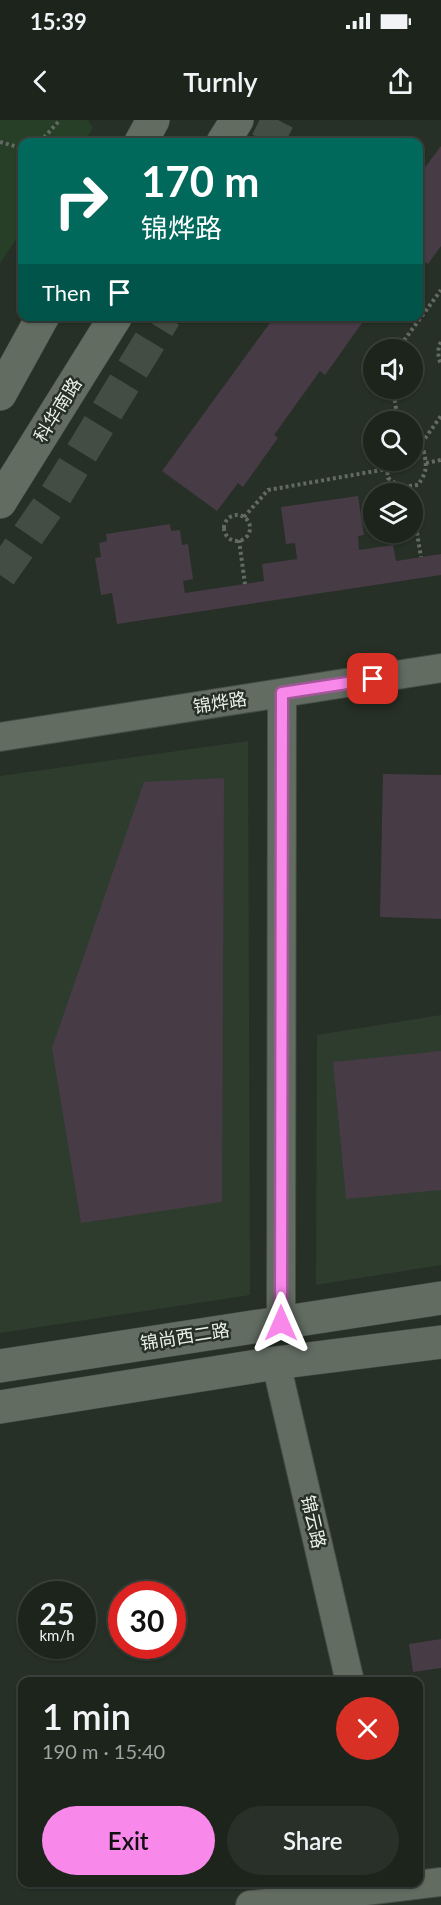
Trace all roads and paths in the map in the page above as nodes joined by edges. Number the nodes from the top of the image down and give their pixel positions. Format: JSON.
{"nodes":[{"id":1,"x":60,"y":120,"type":"edge"},
{"id":2,"x":153,"y":120,"type":"edge"},
{"id":3,"x":237,"y":120,"type":"edge"},
{"id":4,"x":44,"y":138,"type":"edge"},
{"id":5,"x":143,"y":138,"type":"edge"},
{"id":6,"x":226,"y":138,"type":"edge"},
{"id":7,"x":0,"y":142,"type":"edge"},
{"id":8,"x":18,"y":147,"type":"edge"},
{"id":9,"x":441,"y":290,"type":"edge"},
{"id":10,"x":423,"y":315,"type":"edge"},
{"id":11,"x":41,"y":321,"type":"edge"},
{"id":12,"x":113,"y":321,"type":"edge"},
{"id":13,"x":418,"y":321,"type":"edge"},
{"id":14,"x":405,"y":339,"type":"edge"},
{"id":15,"x":441,"y":342,"type":"edge"},
{"id":16,"x":441,"y":364,"type":"edge"},
{"id":17,"x":0,"y":394,"type":"edge"},
{"id":18,"x":441,"y":416,"type":"edge"},
{"id":19,"x":423,"y":441,"type":"edge"},
{"id":20,"x":423,"y":451,"type":"edge"},
{"id":21,"x":441,"y":460,"type":"edge"},
{"id":22,"x":426,"y":463,"type":"junction"},
{"id":23,"x":376,"y":471,"type":"edge"},
{"id":24,"x":387,"y":471,"type":"edge"},
{"id":25,"x":395,"y":483,"type":"edge"},
{"id":26,"x":419,"y":483,"type":"edge"},
{"id":27,"x":0,"y":502,"type":"edge"},
{"id":28,"x":244,"y":517,"type":"junction"},
{"id":29,"x":239,"y":540,"type":"junction"},
{"id":30,"x":419,"y":543,"type":"edge"},
{"id":31,"x":421,"y":557,"type":"dead end"},
{"id":32,"x":245,"y":584,"type":"dead end"},
{"id":33,"x":441,"y":668,"type":"edge"},
{"id":34,"x":282,"y":693,"type":"junction"},
{"id":35,"x":0,"y":737,"type":"edge"},
{"id":36,"x":441,"y":1299,"type":"edge"},
{"id":37,"x":281,"y":1323,"type":"junction"},
{"id":38,"x":441,"y":1342,"type":"edge"},
{"id":39,"x":276,"y":1363,"type":"junction"},
{"id":40,"x":0,"y":1366,"type":"edge"},
{"id":41,"x":0,"y":1407,"type":"edge"},
{"id":42,"x":349,"y":1677,"type":"edge"},
{"id":43,"x":441,"y":1882,"type":"edge"},
{"id":44,"x":423,"y":1886,"type":"edge"},
{"id":45,"x":420,"y":1887,"type":"edge"},
{"id":46,"x":399,"y":1892,"type":"edge"},
{"id":47,"x":250,"y":1905,"type":"edge"}],
"edges":[{"from":1,"to":4,"type":"path"},
{"from":2,"to":5,"type":"street"},
{"from":3,"to":6,"type":"street"},
{"from":7,"to":8,"type":"path"},
{"from":9,"to":10,"type":"path"},
{"from":11,"to":17,"type":"street"},
{"from":12,"to":27,"type":"street","name":"科华南路"},
{"from":13,"to":14,"type":"path"},
{"from":15,"to":16,"type":"path"},
{"from":18,"to":19,"type":"path"},
{"from":20,"to":22,"type":"path"},
{"from":21,"to":22,"type":"path"},
{"from":22,"to":26,"type":"path"},
{"from":23,"to":28,"type":"path"},
{"from":24,"to":25,"type":"path"},
{"from":28,"to":29,"type":"path"},
{"from":28,"to":29,"type":"path"},
{"from":29,"to":32,"type":"path"},
{"from":30,"to":31,"type":"path"},
{"from":33,"to":34,"type":"street","name":"锦烨路"},
{"from":34,"to":35,"type":"street","name":"锦烨路"},
{"from":34,"to":37,"type":"street"},
{"from":36,"to":37,"type":"street","name":"锦尚西二路"},
{"from":37,"to":40,"type":"street","name":"锦尚西二路"},
{"from":38,"to":39,"type":"street"},
{"from":39,"to":41,"type":"street"},
{"from":39,"to":42,"type":"street","name":"锦云路"},
{"from":43,"to":44,"type":"street"},
{"from":45,"to":46,"type":"street"},
{"from":46,"to":47,"type":"street"}]}
